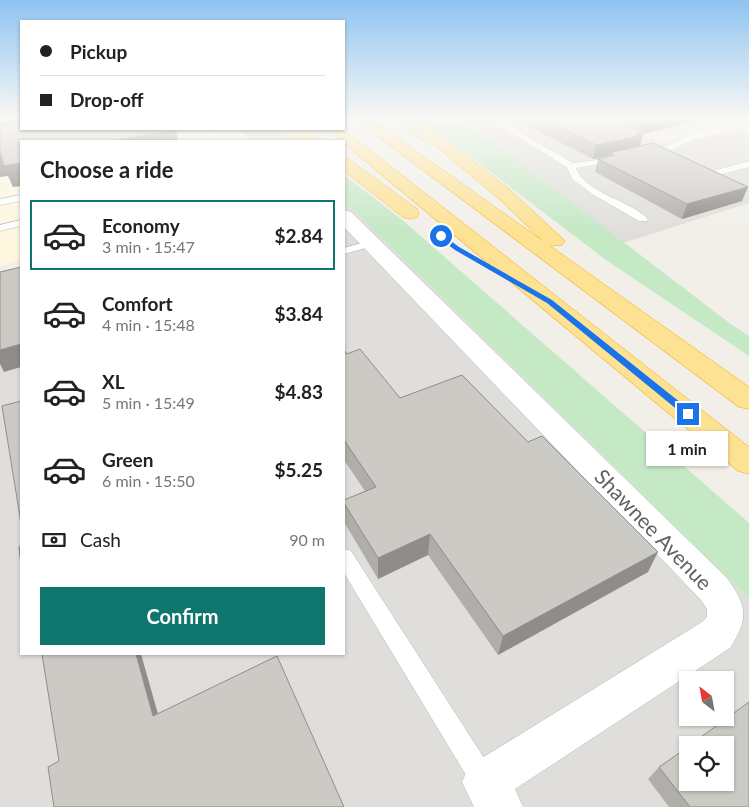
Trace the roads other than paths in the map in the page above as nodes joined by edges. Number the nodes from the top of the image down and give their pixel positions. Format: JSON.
{"nodes":[{"id":1,"x":369,"y":157,"type":"edge"},
{"id":2,"x":414,"y":157,"type":"edge"},
{"id":3,"x":458,"y":157,"type":"edge"},
{"id":4,"x":555,"y":157,"type":"edge"},
{"id":5,"x":625,"y":157,"type":"edge"},
{"id":6,"x":674,"y":157,"type":"edge"},
{"id":7,"x":677,"y":158,"type":"edge"},
{"id":8,"x":345,"y":164,"type":"edge"},
{"id":9,"x":749,"y":164,"type":"edge"},
{"id":10,"x":571,"y":166,"type":"junction"},
{"id":11,"x":695,"y":166,"type":"edge"},
{"id":12,"x":20,"y":198,"type":"edge"},
{"id":13,"x":0,"y":202,"type":"edge"},
{"id":14,"x":345,"y":218,"type":"edge"},
{"id":15,"x":643,"y":219,"type":"dead end"},
{"id":16,"x":20,"y":223,"type":"edge"},
{"id":17,"x":0,"y":228,"type":"edge"},
{"id":18,"x":358,"y":247,"type":"edge"},
{"id":19,"x":593,"y":286,"type":"junction"},
{"id":20,"x":550,"y":302,"type":"junction"},
{"id":21,"x":749,"y":400,"type":"edge"},
{"id":22,"x":749,"y":463,"type":"edge"},
{"id":23,"x":345,"y":560,"type":"edge"},
{"id":24,"x":492,"y":794,"type":"edge"}],
"edges":[{"from":1,"to":20,"type":"highway"},
{"from":2,"to":19,"type":"highway"},
{"from":3,"to":19,"type":"highway"},
{"from":4,"to":10,"type":"lane"},
{"from":5,"to":10,"type":"lane"},
{"from":6,"to":7,"type":"lane"},
{"from":8,"to":20,"type":"highway"},
{"from":9,"to":11,"type":"lane"},
{"from":10,"to":15,"type":"lane"},
{"from":12,"to":13,"type":"lane"},
{"from":14,"to":18,"type":"street","name":"Shawnee Avenue"},
{"from":16,"to":17,"type":"lane"},
{"from":18,"to":24,"type":"street","name":"Shawnee Avenue"},
{"from":19,"to":21,"type":"highway"},
{"from":20,"to":22,"type":"highway"},
{"from":23,"to":24,"type":"lane"}]}
